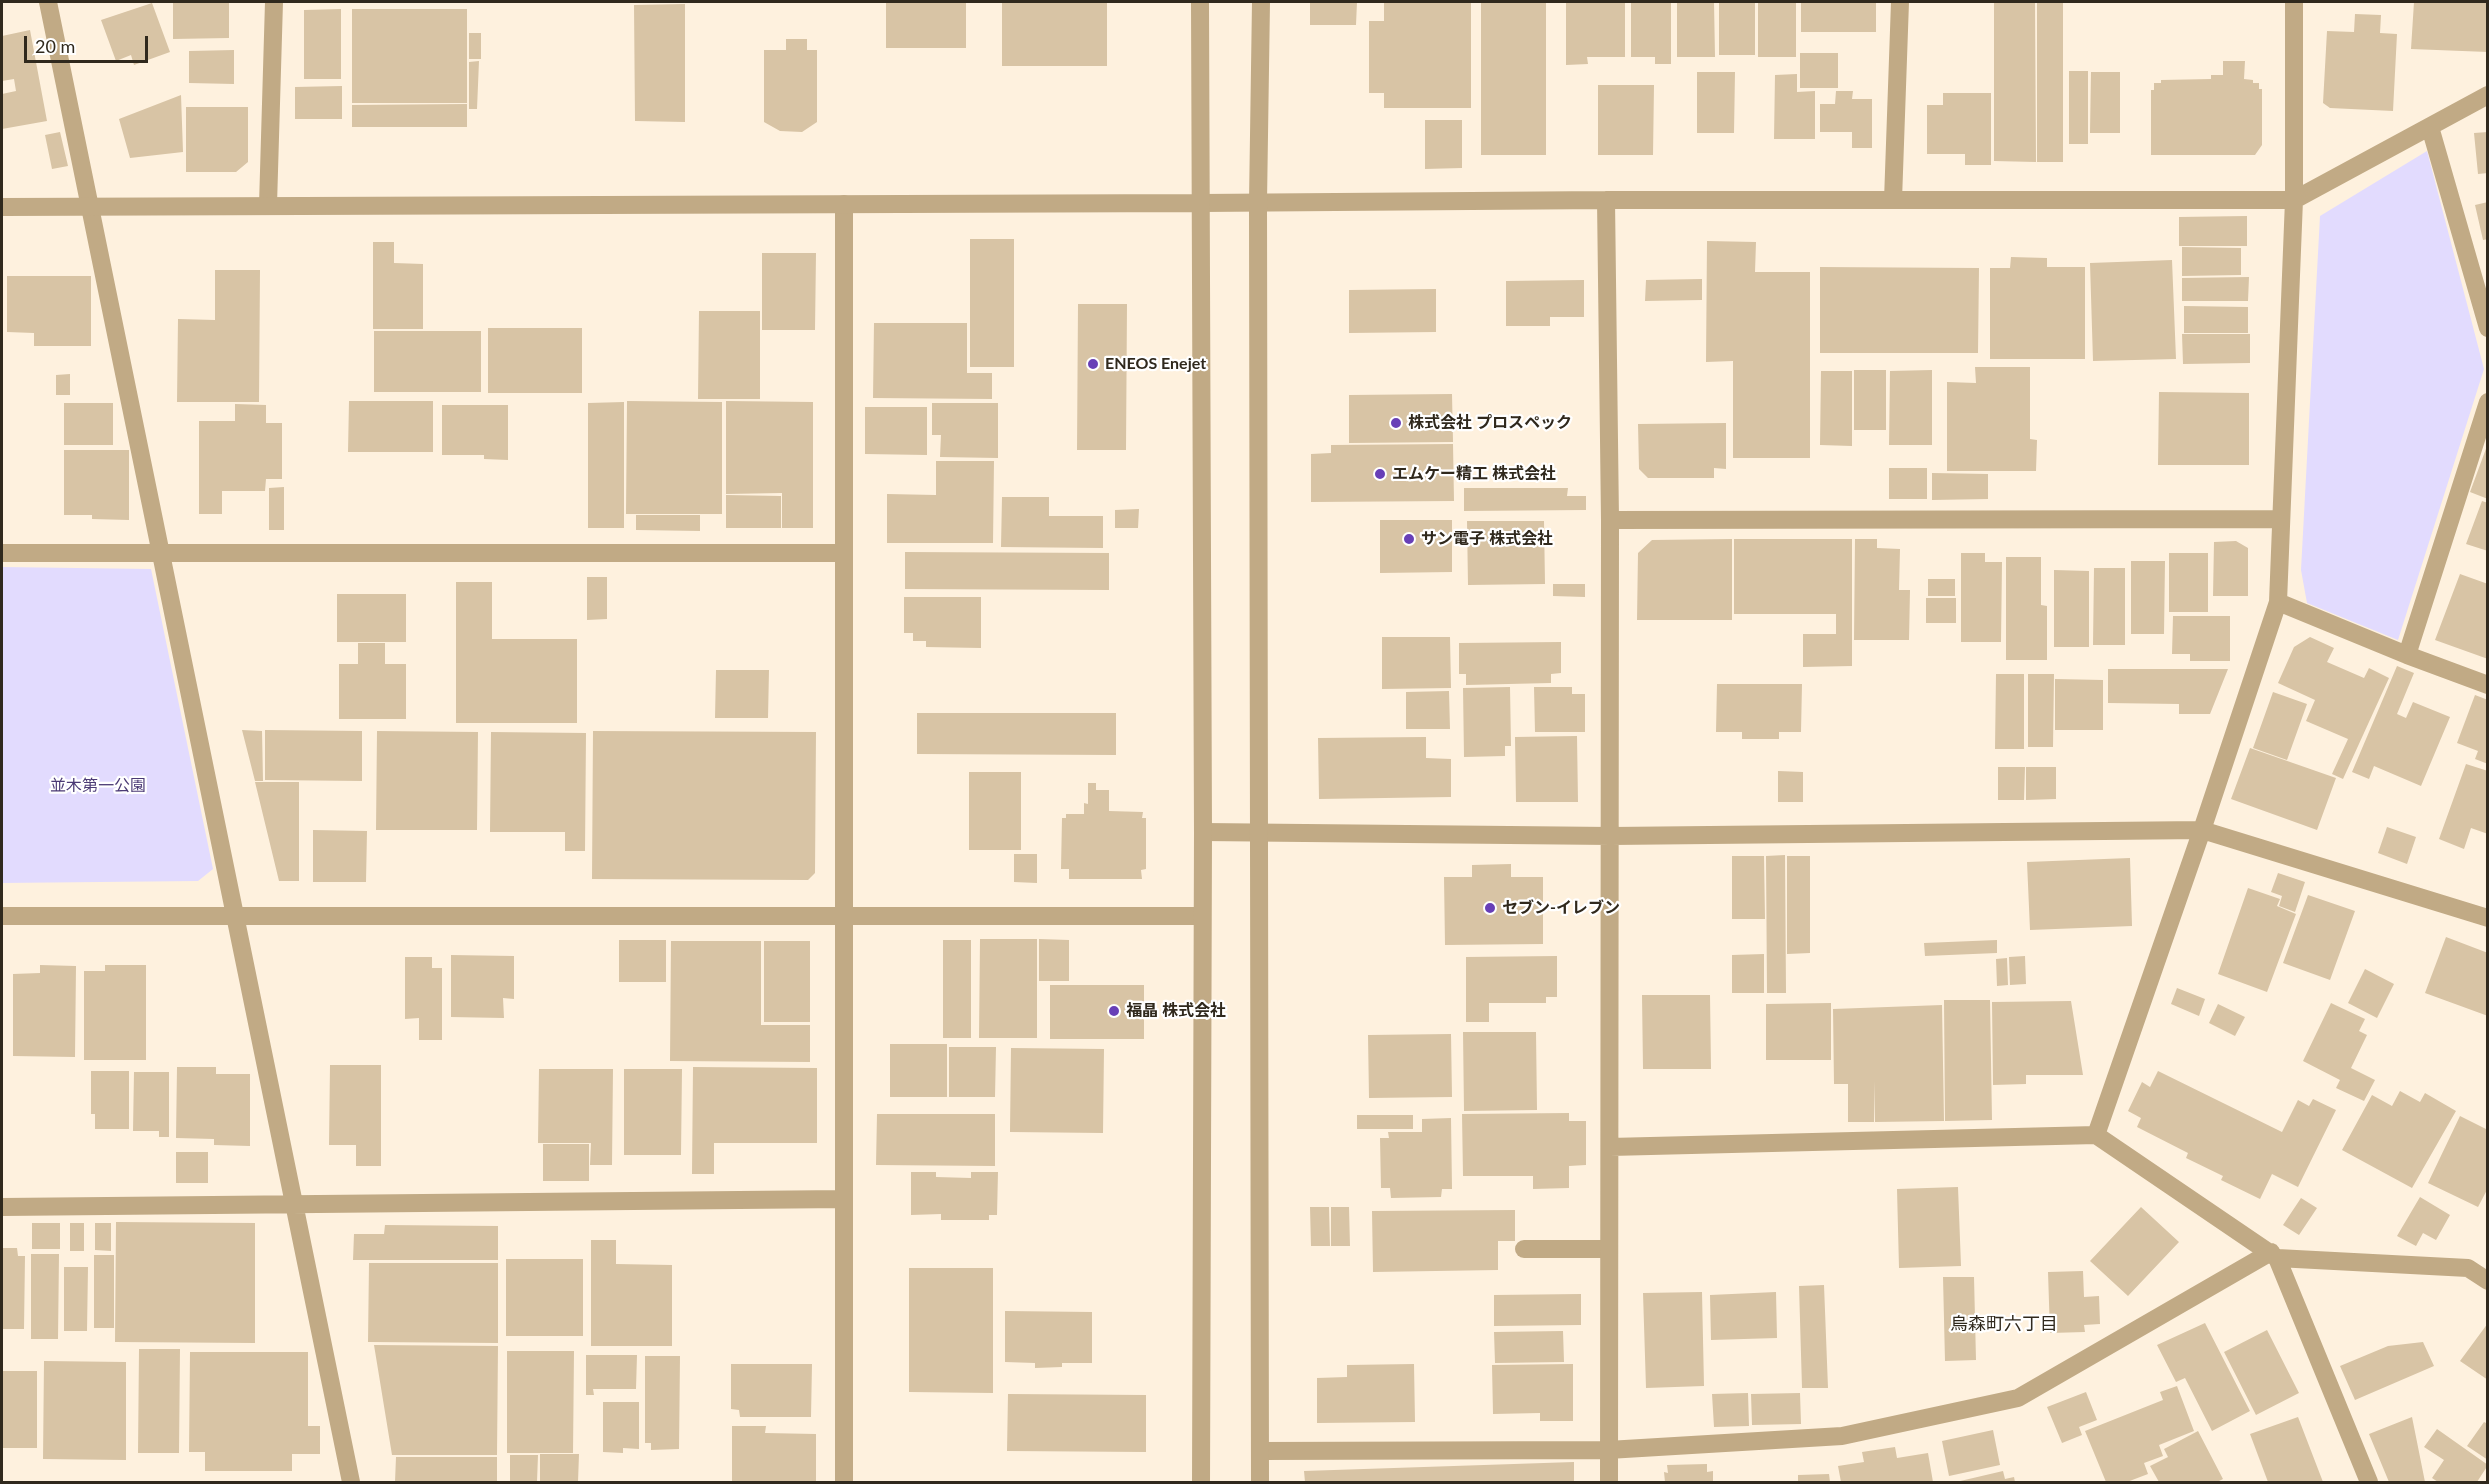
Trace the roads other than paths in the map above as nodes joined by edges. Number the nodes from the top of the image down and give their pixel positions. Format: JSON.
{"nodes":[{"id":1,"x":48,"y":2,"type":"edge"},
{"id":2,"x":274,"y":2,"type":"edge"},
{"id":3,"x":1200,"y":2,"type":"edge"},
{"id":4,"x":1261,"y":2,"type":"edge"},
{"id":5,"x":1900,"y":2,"type":"edge"},
{"id":6,"x":2294,"y":2,"type":"edge"},
{"id":7,"x":2487,"y":95,"type":"edge"},
{"id":8,"x":2430,"y":126,"type":"junction"},
{"id":9,"x":1606,"y":200,"type":"junction"},
{"id":10,"x":1893,"y":200,"type":"junction"},
{"id":11,"x":2294,"y":200,"type":"junction"},
{"id":12,"x":1258,"y":202,"type":"junction"},
{"id":13,"x":1201,"y":203,"type":"junction"},
{"id":14,"x":844,"y":204,"type":"junction"},
{"id":15,"x":268,"y":205,"type":"junction"},
{"id":16,"x":2,"y":207,"type":"edge"},
{"id":17,"x":89,"y":207,"type":"junction"},
{"id":18,"x":2487,"y":328,"type":"edge"},
{"id":19,"x":2487,"y":402,"type":"edge"},
{"id":20,"x":2281,"y":519,"type":"junction"},
{"id":21,"x":1610,"y":520,"type":"junction"},
{"id":22,"x":2,"y":553,"type":"edge"},
{"id":23,"x":160,"y":553,"type":"junction"},
{"id":24,"x":844,"y":553,"type":"junction"},
{"id":25,"x":2278,"y":602,"type":"junction"},
{"id":26,"x":2406,"y":655,"type":"junction"},
{"id":27,"x":2487,"y":685,"type":"edge"},
{"id":28,"x":2202,"y":830,"type":"junction"},
{"id":29,"x":1203,"y":832,"type":"junction"},
{"id":30,"x":1258,"y":832,"type":"junction"},
{"id":31,"x":1611,"y":836,"type":"junction"},
{"id":32,"x":2,"y":916,"type":"edge"},
{"id":33,"x":236,"y":916,"type":"junction"},
{"id":34,"x":844,"y":916,"type":"junction"},
{"id":35,"x":1202,"y":916,"type":"junction"},
{"id":36,"x":2487,"y":918,"type":"edge"},
{"id":37,"x":2096,"y":1134,"type":"junction"},
{"id":38,"x":1610,"y":1148,"type":"junction"},
{"id":39,"x":844,"y":1199,"type":"junction"},
{"id":40,"x":295,"y":1206,"type":"junction"},
{"id":41,"x":2,"y":1207,"type":"edge"},
{"id":42,"x":1609,"y":1249,"type":"junction"},
{"id":43,"x":1524,"y":1250,"type":"dead end"},
{"id":44,"x":2274,"y":1255,"type":"junction"},
{"id":45,"x":2487,"y":1281,"type":"edge"},
{"id":46,"x":1608,"y":1450,"type":"junction"},
{"id":47,"x":1260,"y":1451,"type":"junction"},
{"id":48,"x":351,"y":1482,"type":"edge"},
{"id":49,"x":844,"y":1482,"type":"edge"},
{"id":50,"x":1201,"y":1482,"type":"edge"},
{"id":51,"x":1260,"y":1482,"type":"edge"},
{"id":52,"x":1609,"y":1482,"type":"edge"},
{"id":53,"x":2369,"y":1482,"type":"edge"}],
"edges":[{"from":1,"to":17,"type":"street"},
{"from":2,"to":15,"type":"street"},
{"from":3,"to":13,"type":"street"},
{"from":4,"to":12,"type":"street"},
{"from":5,"to":10,"type":"street"},
{"from":6,"to":11,"type":"street"},
{"from":7,"to":8,"type":"street"},
{"from":8,"to":11,"type":"street"},
{"from":8,"to":18,"type":"street"},
{"from":9,"to":10,"type":"street"},
{"from":9,"to":12,"type":"street"},
{"from":9,"to":21,"type":"street"},
{"from":10,"to":11,"type":"street"},
{"from":11,"to":20,"type":"street"},
{"from":12,"to":13,"type":"street"},
{"from":12,"to":30,"type":"street"},
{"from":13,"to":14,"type":"street"},
{"from":13,"to":29,"type":"street"},
{"from":14,"to":15,"type":"street"},
{"from":14,"to":24,"type":"street"},
{"from":15,"to":17,"type":"street"},
{"from":16,"to":17,"type":"street"},
{"from":17,"to":23,"type":"street"},
{"from":19,"to":26,"type":"street"},
{"from":20,"to":21,"type":"street"},
{"from":20,"to":25,"type":"street"},
{"from":21,"to":31,"type":"street"},
{"from":22,"to":23,"type":"street"},
{"from":23,"to":24,"type":"street"},
{"from":23,"to":33,"type":"street"},
{"from":24,"to":34,"type":"street"},
{"from":25,"to":26,"type":"street"},
{"from":25,"to":28,"type":"street"},
{"from":26,"to":27,"type":"street"},
{"from":28,"to":31,"type":"street"},
{"from":28,"to":36,"type":"street"},
{"from":28,"to":37,"type":"street"},
{"from":29,"to":30,"type":"street"},
{"from":29,"to":35,"type":"street"},
{"from":30,"to":31,"type":"street"},
{"from":30,"to":47,"type":"street"},
{"from":31,"to":38,"type":"street"},
{"from":32,"to":33,"type":"street"},
{"from":33,"to":34,"type":"street"},
{"from":33,"to":40,"type":"street"},
{"from":34,"to":35,"type":"street"},
{"from":34,"to":39,"type":"street"},
{"from":35,"to":50,"type":"street"},
{"from":37,"to":38,"type":"street"},
{"from":37,"to":44,"type":"street"},
{"from":38,"to":42,"type":"street"},
{"from":39,"to":40,"type":"street"},
{"from":39,"to":49,"type":"street"},
{"from":40,"to":41,"type":"street"},
{"from":40,"to":48,"type":"street"},
{"from":42,"to":43,"type":"street"},
{"from":42,"to":46,"type":"street"},
{"from":44,"to":45,"type":"street"},
{"from":44,"to":46,"type":"street"},
{"from":44,"to":53,"type":"street"},
{"from":46,"to":47,"type":"street"},
{"from":46,"to":52,"type":"street"},
{"from":47,"to":51,"type":"street"}]}
